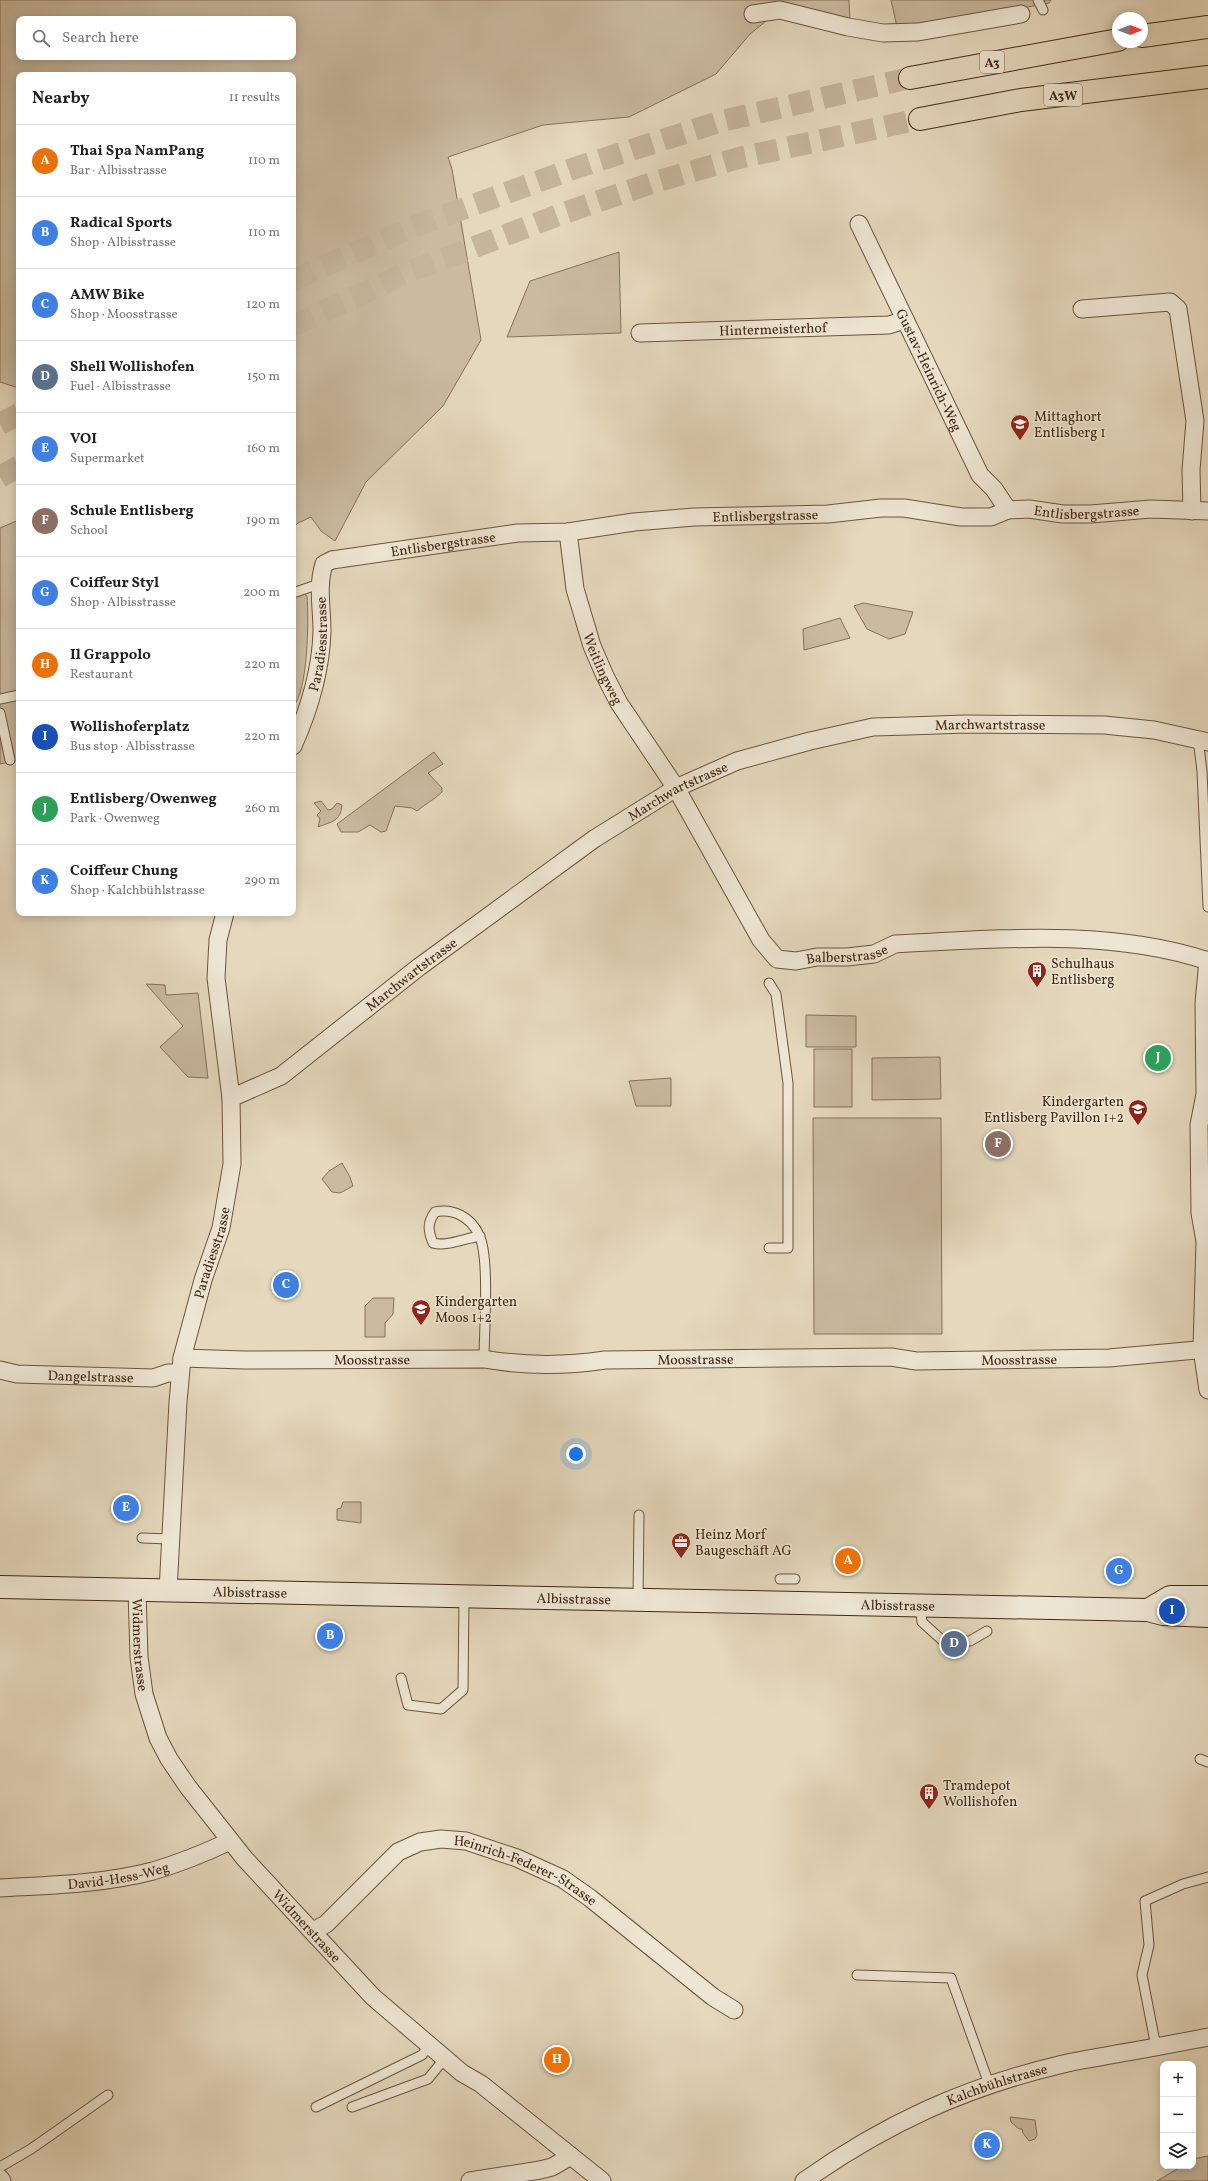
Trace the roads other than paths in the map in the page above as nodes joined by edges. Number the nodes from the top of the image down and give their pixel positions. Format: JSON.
{"nodes":[{"id":1,"x":753,"y":14,"type":"dead end"},
{"id":2,"x":1021,"y":14,"type":"dead end"},
{"id":3,"x":1208,"y":26,"type":"edge"},
{"id":4,"x":1148,"y":35,"type":"edge"},
{"id":5,"x":1112,"y":41,"type":"edge"},
{"id":6,"x":1208,"y":77,"type":"edge"},
{"id":7,"x":910,"y":78,"type":"tunnel mouth"},
{"id":8,"x":920,"y":119,"type":"tunnel mouth"},
{"id":9,"x":859,"y":224,"type":"dead end"},
{"id":10,"x":1082,"y":309,"type":"dead end"},
{"id":11,"x":905,"y":320,"type":"junction"},
{"id":12,"x":640,"y":333,"type":"dead end"},
{"id":13,"x":1008,"y":510,"type":"junction"},
{"id":14,"x":1200,"y":511,"type":"edge"},
{"id":15,"x":568,"y":532,"type":"junction"},
{"id":16,"x":324,"y":564,"type":"joint"},
{"id":17,"x":319,"y":584,"type":"junction"},
{"id":18,"x":296,"y":591,"type":"edge"},
{"id":19,"x":16,"y":696,"type":"edge"},
{"id":20,"x":0,"y":699,"type":"edge"},
{"id":21,"x":0,"y":713,"type":"edge"},
{"id":22,"x":296,"y":738,"type":"edge"},
{"id":23,"x":1203,"y":741,"type":"edge"},
{"id":24,"x":10,"y":760,"type":"dead end"},
{"id":25,"x":676,"y":788,"type":"junction"},
{"id":26,"x":1208,"y":907,"type":"edge"},
{"id":27,"x":224,"y":916,"type":"edge"},
{"id":28,"x":1208,"y":955,"type":"edge"},
{"id":29,"x":1208,"y":961,"type":"edge"},
{"id":30,"x":768,"y":983,"type":"dead end"},
{"id":31,"x":232,"y":1098,"type":"junction"},
{"id":32,"x":480,"y":1236,"type":"junction"},
{"id":33,"x":769,"y":1248,"type":"dead end"},
{"id":34,"x":1205,"y":1349,"type":"edge"},
{"id":35,"x":484,"y":1359,"type":"junction"},
{"id":36,"x":181,"y":1365,"type":"junction"},
{"id":37,"x":0,"y":1370,"type":"edge"},
{"id":38,"x":1208,"y":1390,"type":"edge"},
{"id":39,"x":639,"y":1515,"type":"dead end"},
{"id":40,"x":142,"y":1538,"type":"dead end"},
{"id":41,"x":170,"y":1539,"type":"junction"},
{"id":42,"x":780,"y":1579,"type":"dead end"},
{"id":43,"x":795,"y":1579,"type":"dead end"},
{"id":44,"x":0,"y":1588,"type":"edge"},
{"id":45,"x":137,"y":1590,"type":"junction"},
{"id":46,"x":168,"y":1591,"type":"junction"},
{"id":47,"x":464,"y":1596,"type":"junction"},
{"id":48,"x":1208,"y":1597,"type":"edge"},
{"id":49,"x":638,"y":1600,"type":"junction"},
{"id":50,"x":920,"y":1605,"type":"junction"},
{"id":51,"x":1148,"y":1610,"type":"junction"},
{"id":52,"x":1208,"y":1616,"type":"edge"},
{"id":53,"x":987,"y":1631,"type":"dead end"},
{"id":54,"x":401,"y":1678,"type":"dead end"},
{"id":55,"x":230,"y":1841,"type":"junction"},
{"id":56,"x":1208,"y":1876,"type":"edge"},
{"id":57,"x":0,"y":1888,"type":"edge"},
{"id":58,"x":313,"y":1931,"type":"junction"},
{"id":59,"x":857,"y":1975,"type":"dead end"},
{"id":60,"x":734,"y":2010,"type":"dead end"},
{"id":61,"x":1208,"y":2036,"type":"edge"},
{"id":62,"x":430,"y":2046,"type":"junction"},
{"id":63,"x":1156,"y":2047,"type":"junction"},
{"id":64,"x":445,"y":2058,"type":"junction"},
{"id":65,"x":989,"y":2084,"type":"junction"},
{"id":66,"x":108,"y":2095,"type":"dead end"},
{"id":67,"x":316,"y":2107,"type":"dead end"},
{"id":68,"x":352,"y":2107,"type":"dead end"},
{"id":69,"x":571,"y":2156,"type":"junction"},
{"id":70,"x":0,"y":2167,"type":"edge"},
{"id":71,"x":0,"y":2178,"type":"edge"},
{"id":72,"x":2,"y":2181,"type":"edge"},
{"id":73,"x":470,"y":2181,"type":"edge"},
{"id":74,"x":602,"y":2181,"type":"edge"},
{"id":75,"x":804,"y":2181,"type":"edge"}],
"edges":[{"from":1,"to":2,"type":"street"},
{"from":3,"to":4,"type":"highway"},
{"from":5,"to":7,"type":"highway","number":"A3"},
{"from":6,"to":8,"type":"highway","number":"A3W"},
{"from":9,"to":11,"type":"street","name":"Gustav-Heinrich-Weg"},
{"from":10,"to":14,"type":"street"},
{"from":11,"to":12,"type":"street","name":"Hintermeisterhof"},
{"from":11,"to":13,"type":"street","name":"Gustav-Heinrich-Weg"},
{"from":13,"to":14,"type":"street","name":"Entlisbergstrasse"},
{"from":13,"to":15,"type":"street","name":"Entlisbergstrasse"},
{"from":15,"to":16,"type":"street","name":"Entlisbergstrasse"},
{"from":15,"to":25,"type":"street","name":"Weitlingweg"},
{"from":16,"to":17,"type":"street","name":"Paradiesstrasse"},
{"from":17,"to":18,"type":"lane"},
{"from":17,"to":22,"type":"street","name":"Paradiesstrasse"},
{"from":19,"to":20,"type":"lane"},
{"from":21,"to":24,"type":"lane"},
{"from":23,"to":25,"type":"street","name":"Marchwartstrasse"},
{"from":23,"to":26,"type":"lane"},
{"from":25,"to":29,"type":"street","name":"Balberstrasse"},
{"from":25,"to":31,"type":"street","name":"Marchwartstrasse"},
{"from":27,"to":31,"type":"street","name":"Paradiesstrasse"},
{"from":28,"to":29,"type":"lane"},
{"from":29,"to":34,"type":"street"},
{"from":30,"to":33,"type":"lane"},
{"from":31,"to":36,"type":"street","name":"Paradiesstrasse"},
{"from":32,"to":32,"type":"lane"},
{"from":32,"to":35,"type":"lane"},
{"from":34,"to":35,"type":"street","name":"Moosstrasse"},
{"from":34,"to":38,"type":"street"},
{"from":35,"to":36,"type":"street","name":"Moosstrasse"},
{"from":36,"to":37,"type":"street","name":"Dangelstrasse"},
{"from":36,"to":41,"type":"street","name":"Paradiesstrasse"},
{"from":39,"to":49,"type":"lane"},
{"from":40,"to":41,"type":"lane"},
{"from":41,"to":46,"type":"street","name":"Paradiesstrasse"},
{"from":42,"to":43,"type":"lane"},
{"from":44,"to":45,"type":"main road","name":"Albisstrasse"},
{"from":45,"to":46,"type":"main road","name":"Albisstrasse"},
{"from":45,"to":55,"type":"street","name":"Widmerstrasse"},
{"from":46,"to":47,"type":"main road","name":"Albisstrasse"},
{"from":47,"to":49,"type":"main road","name":"Albisstrasse"},
{"from":47,"to":54,"type":"lane"},
{"from":48,"to":51,"type":"main road"},
{"from":49,"to":50,"type":"main road","name":"Albisstrasse"},
{"from":50,"to":51,"type":"main road","name":"Albisstrasse"},
{"from":50,"to":53,"type":"lane"},
{"from":51,"to":52,"type":"main road","name":"Albisstrasse"},
{"from":55,"to":57,"type":"street","name":"David-Hess-Weg"},
{"from":55,"to":58,"type":"street","name":"Widmerstrasse"},
{"from":56,"to":63,"type":"lane"},
{"from":58,"to":60,"type":"street","name":"Heinrich-Federer-Strasse"},
{"from":58,"to":62,"type":"street","name":"Widmerstrasse"},
{"from":59,"to":65,"type":"lane"},
{"from":61,"to":63,"type":"street","name":"Kalchbühlstrasse"},
{"from":62,"to":64,"type":"street","name":"Widmerstrasse"},
{"from":62,"to":67,"type":"lane"},
{"from":63,"to":65,"type":"street","name":"Kalchbühlstrasse"},
{"from":64,"to":68,"type":"lane"},
{"from":64,"to":69,"type":"street","name":"Widmerstrasse"},
{"from":65,"to":75,"type":"street","name":"Kalchbühlstrasse"},
{"from":66,"to":70,"type":"lane"},
{"from":69,"to":73,"type":"street"},
{"from":69,"to":74,"type":"street","name":"Widmerstrasse"},
{"from":71,"to":72,"type":"street"}]}
